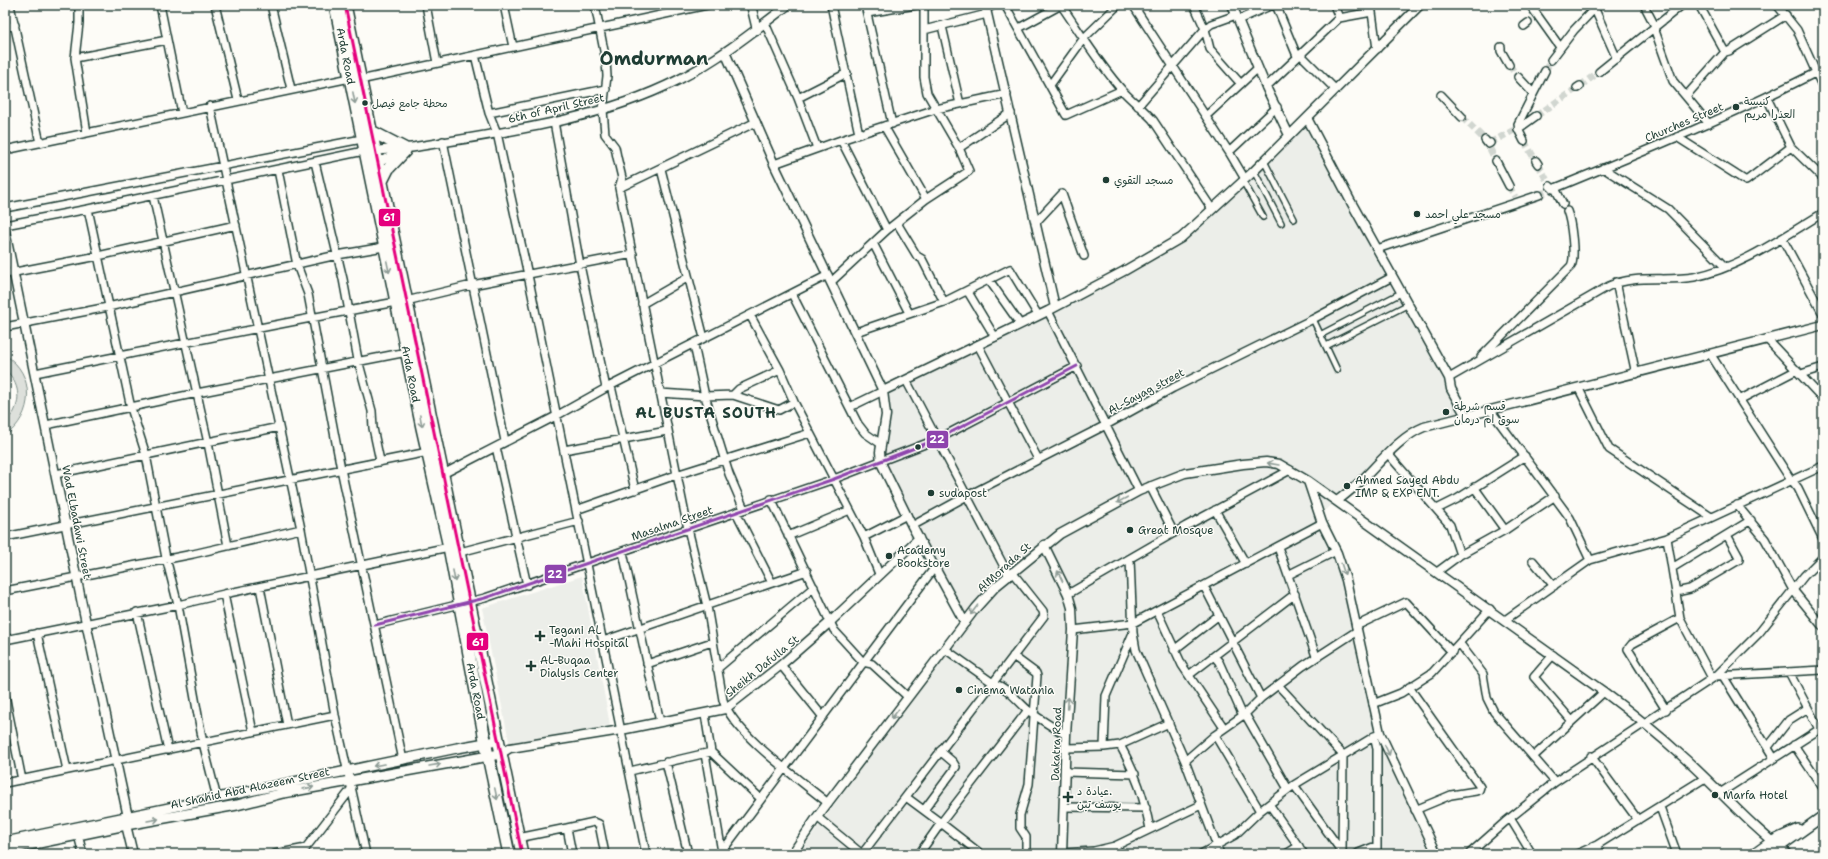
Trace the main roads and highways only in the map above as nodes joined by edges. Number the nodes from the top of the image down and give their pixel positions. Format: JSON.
{"nodes":[{"id":1,"x":335,"y":5,"type":"edge"},
{"id":2,"x":345,"y":5,"type":"edge"},
{"id":3,"x":355,"y":79,"type":"junction"},
{"id":4,"x":371,"y":131,"type":"junction"},
{"id":5,"x":368,"y":152,"type":"junction"},
{"id":6,"x":373,"y":164,"type":"junction"},
{"id":7,"x":382,"y":181,"type":"junction"},
{"id":8,"x":401,"y":301,"type":"junction"},
{"id":9,"x":454,"y":549,"type":"junction"},
{"id":10,"x":498,"y":741,"type":"junction"},
{"id":11,"x":486,"y":743,"type":"junction"},
{"id":12,"x":505,"y":751,"type":"junction"},
{"id":13,"x":488,"y":756,"type":"junction"},
{"id":14,"x":351,"y":780,"type":"junction"},
{"id":15,"x":236,"y":795,"type":"junction"},
{"id":16,"x":237,"y":804,"type":"junction"},
{"id":17,"x":1823,"y":816,"type":"edge"},
{"id":18,"x":127,"y":821,"type":"junction"},
{"id":19,"x":1776,"y":844,"type":"junction"},
{"id":20,"x":8,"y":846,"type":"edge"},
{"id":21,"x":509,"y":854,"type":"edge"},
{"id":22,"x":522,"y":854,"type":"edge"},
{"id":23,"x":1754,"y":854,"type":"edge"},
{"id":24,"x":1766,"y":854,"type":"edge"}],
"edges":[{"from":1,"to":3,"type":"main road","name":"Arda Road"},
{"from":2,"to":3,"type":"main road","name":"Arda Road"},
{"from":3,"to":4,"type":"main road","name":"Arda Road"},
{"from":3,"to":5,"type":"main road","name":"Arda Road","one_way":true},
{"from":4,"to":5,"type":"main road","name":"Arda Road"},
{"from":4,"to":7,"type":"main road"},
{"from":5,"to":6,"type":"main road","name":"Arda Road"},
{"from":6,"to":7,"type":"main road","name":"Arda Road"},
{"from":6,"to":8,"type":"main road","name":"Arda Road","one_way":true},
{"from":7,"to":8,"type":"main road","name":"Arda Road"},
{"from":8,"to":9,"type":"main road","name":"Arda Road"},
{"from":8,"to":9,"type":"main road","name":"Arda Road","one_way":true},
{"from":9,"to":10,"type":"main road","name":"Arda Road"},
{"from":9,"to":11,"type":"main road","name":"Arda Road","one_way":true},
{"from":10,"to":11,"type":"main road","name":"Al Shahid Abd Alazeem Street"},
{"from":10,"to":12,"type":"main road","name":"Arda Road"},
{"from":11,"to":13,"type":"main road","name":"Arda Road"},
{"from":11,"to":14,"type":"main road","name":"Al Shahid Abd Alazeem Street","one_way":true},
{"from":12,"to":13,"type":"main road","name":"Al Shahid Abd Alazeem Street"},
{"from":12,"to":22,"type":"main road","name":"Arda Road"},
{"from":14,"to":13,"type":"main road","name":"Al Shahid Abd Alazeem Street","one_way":true},
{"from":13,"to":21,"type":"main road","name":"Arda Road","one_way":true},
{"from":14,"to":15,"type":"main road","name":"Al Shahid Abd Alazeem Street"},
{"from":16,"to":14,"type":"main road","name":"Al Shahid Abd Alazeem Street","one_way":true},
{"from":15,"to":16,"type":"main road"},
{"from":15,"to":18,"type":"main road","name":"Al Shahid Abd Alazeem Street"},
{"from":18,"to":16,"type":"main road","name":"Al Shahid Abd Alazeem Street","one_way":true},
{"from":17,"to":19,"type":"main road"},
{"from":18,"to":20,"type":"main road","name":"Al Shahid Abd Alazeem Street"},
{"from":18,"to":20,"type":"main road","name":"Al Shahid Abd Alazeem Street"},
{"from":19,"to":23,"type":"main road"},
{"from":19,"to":24,"type":"main road"}]}
